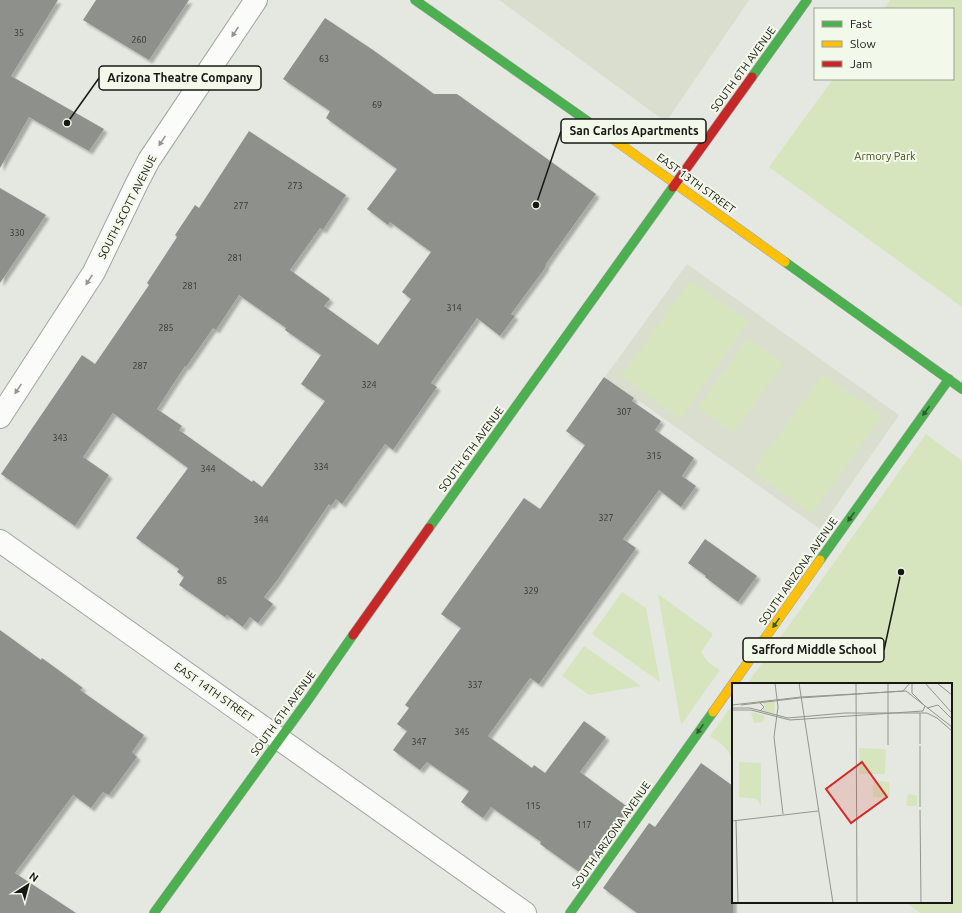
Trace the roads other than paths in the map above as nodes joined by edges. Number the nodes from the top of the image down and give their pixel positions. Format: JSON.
{"nodes":[{"id":1,"x":256,"y":0,"type":"edge"},
{"id":2,"x":415,"y":0,"type":"edge"},
{"id":3,"x":808,"y":0,"type":"edge"},
{"id":4,"x":676,"y":184,"type":"junction"},
{"id":5,"x":949,"y":379,"type":"junction"},
{"id":6,"x":962,"y":389,"type":"edge"},
{"id":7,"x":0,"y":417,"type":"edge"},
{"id":8,"x":0,"y":541,"type":"edge"},
{"id":9,"x":733,"y":683,"type":"edge"},
{"id":10,"x":732,"y":685,"type":"edge"},
{"id":11,"x":280,"y":739,"type":"junction"},
{"id":12,"x":154,"y":913,"type":"edge"},
{"id":13,"x":525,"y":913,"type":"edge"},
{"id":14,"x":570,"y":913,"type":"edge"}],
"edges":[{"from":1,"to":7,"type":"street","name":"SOUTH SCOTT AVENUE","one_way":true},
{"from":2,"to":4,"type":"street","name":"EAST 13TH STREET"},
{"from":3,"to":4,"type":"street","name":"SOUTH 6TH AVENUE"},
{"from":4,"to":5,"type":"street","name":"EAST 13TH STREET"},
{"from":4,"to":11,"type":"street","name":"SOUTH 6TH AVENUE"},
{"from":5,"to":6,"type":"street","name":"EAST 13TH STREET"},
{"from":5,"to":9,"type":"street","name":"SOUTH ARIZONA AVENUE","one_way":true},
{"from":8,"to":11,"type":"street","name":"EAST 14TH STREET"},
{"from":10,"to":14,"type":"street","name":"SOUTH ARIZONA AVENUE","one_way":true},
{"from":11,"to":12,"type":"street","name":"SOUTH 6TH AVENUE"},
{"from":11,"to":13,"type":"street","name":"EAST 14TH STREET"}]}
